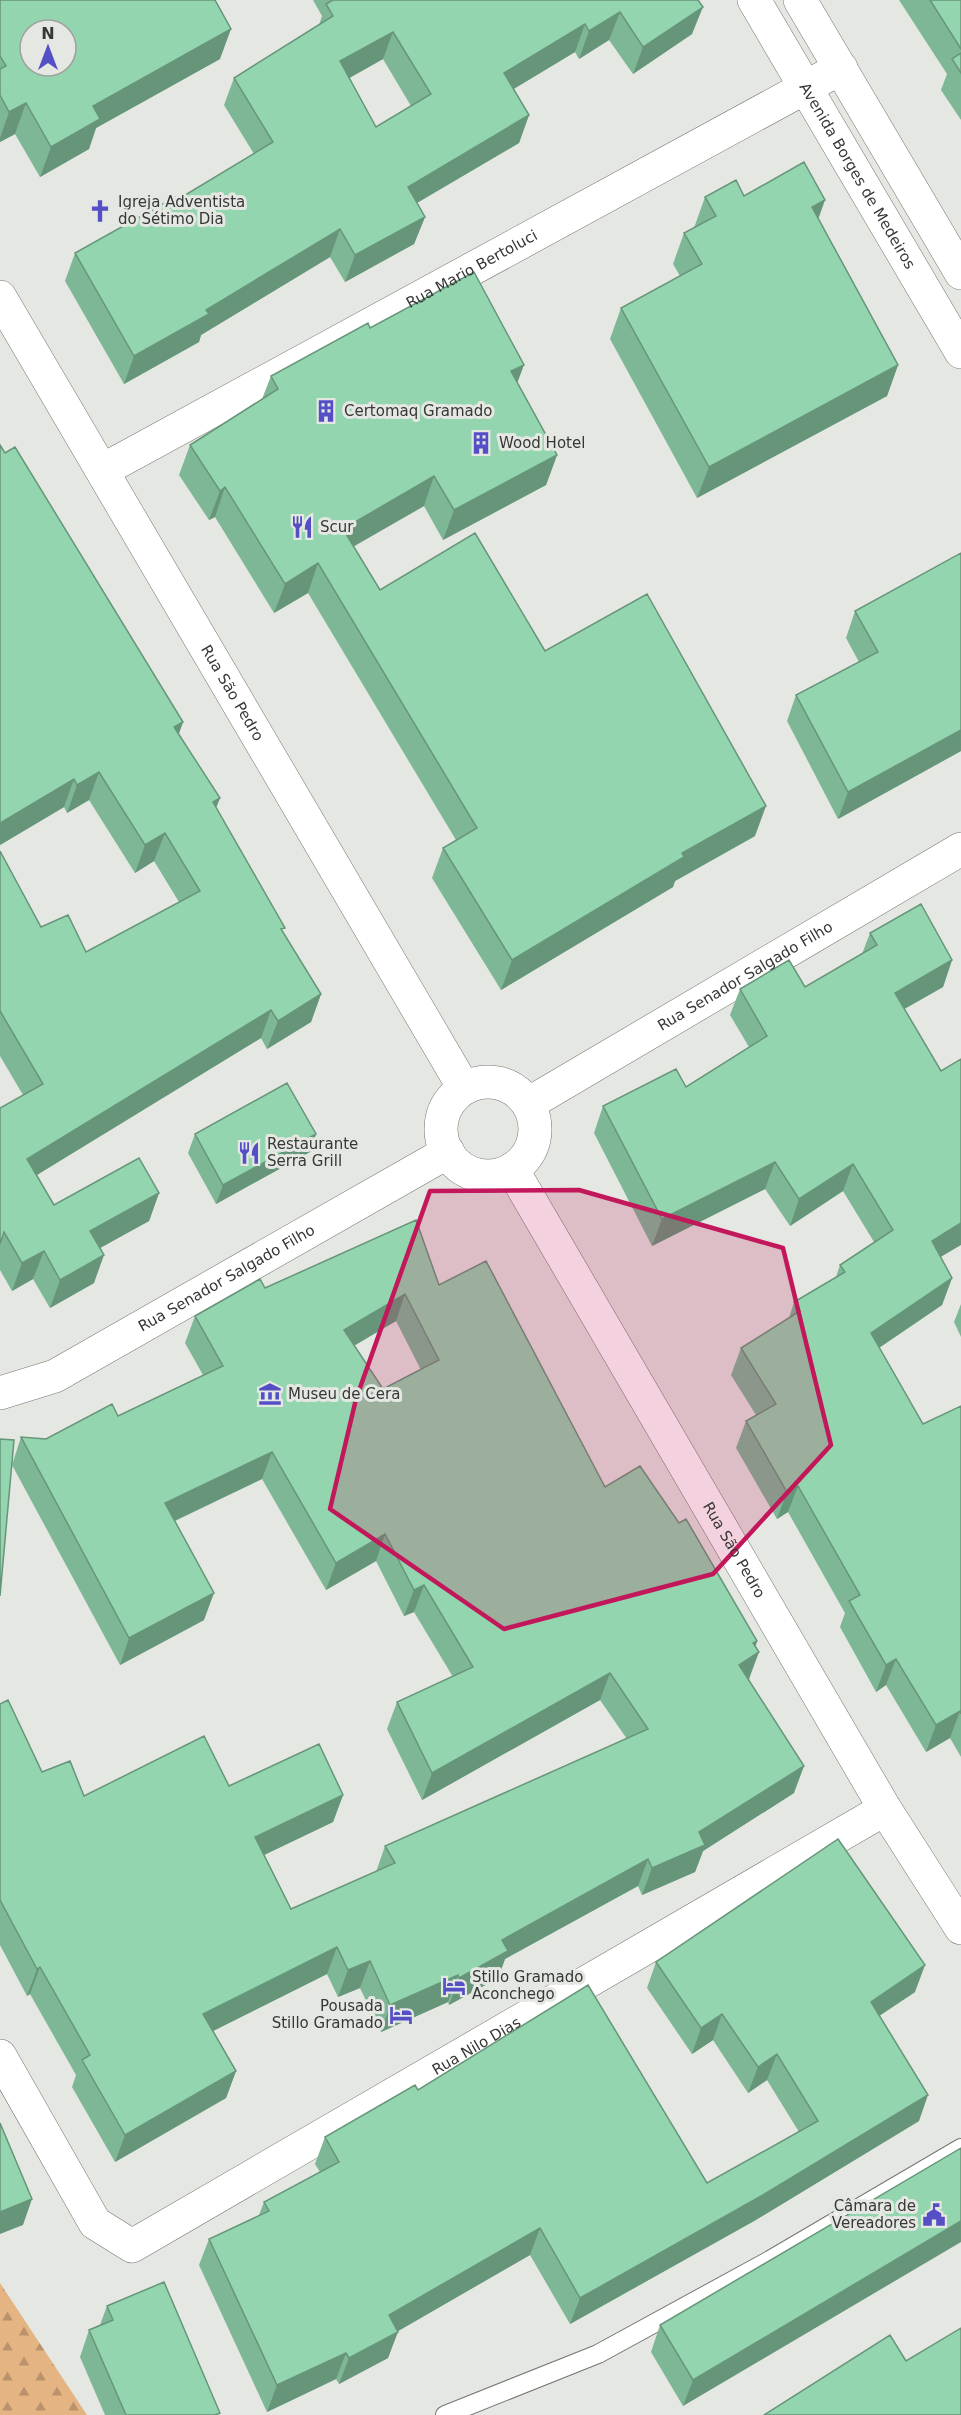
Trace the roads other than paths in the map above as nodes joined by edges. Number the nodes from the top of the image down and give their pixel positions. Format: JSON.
{"nodes":[{"id":1,"x":754,"y":0,"type":"edge"},
{"id":2,"x":800,"y":0,"type":"edge"},
{"id":3,"x":841,"y":68,"type":"junction"},
{"id":4,"x":807,"y":87,"type":"junction"},
{"id":5,"x":961,"y":273,"type":"edge"},
{"id":6,"x":0,"y":297,"type":"edge"},
{"id":7,"x":961,"y":352,"type":"edge"},
{"id":8,"x":103,"y":470,"type":"junction"},
{"id":9,"x":961,"y":849,"type":"edge"},
{"id":10,"x":464,"y":1088,"type":"junction"},
{"id":11,"x":528,"y":1104,"type":"junction"},
{"id":12,"x":448,"y":1152,"type":"junction"},
{"id":13,"x":512,"y":1169,"type":"junction"},
{"id":14,"x":0,"y":1393,"type":"edge"},
{"id":15,"x":885,"y":1809,"type":"junction"},
{"id":16,"x":961,"y":1928,"type":"edge"},
{"id":17,"x":0,"y":2056,"type":"edge"},
{"id":18,"x":961,"y":2148,"type":"edge"},
{"id":19,"x":445,"y":2415,"type":"edge"}],
"edges":[{"from":1,"to":4,"type":"main road","name":"Avenida Borges de Medeiros"},
{"from":2,"to":3,"type":"main road"},
{"from":3,"to":4,"type":"main road","name":"Rua Mario Bertoluci"},
{"from":3,"to":5,"type":"main road"},
{"from":4,"to":7,"type":"main road","name":"Avenida Borges de Medeiros"},
{"from":4,"to":8,"type":"main road","name":"Rua Mario Bertoluci"},
{"from":6,"to":8,"type":"main road","name":"Rua São Pedro"},
{"from":8,"to":10,"type":"main road","name":"Rua São Pedro"},
{"from":9,"to":11,"type":"main road","name":"Rua Senador Salgado Filho"},
{"from":10,"to":11,"type":"main road"},
{"from":10,"to":12,"type":"main road"},
{"from":11,"to":13,"type":"main road"},
{"from":12,"to":13,"type":"main road"},
{"from":12,"to":14,"type":"main road","name":"Rua Senador Salgado Filho"},
{"from":13,"to":15,"type":"main road","name":"Rua São Pedro"},
{"from":15,"to":16,"type":"main road","name":"Rua São Pedro"},
{"from":15,"to":17,"type":"main road","name":"Rua Nilo Dias"},
{"from":18,"to":19,"type":"lane"}]}
